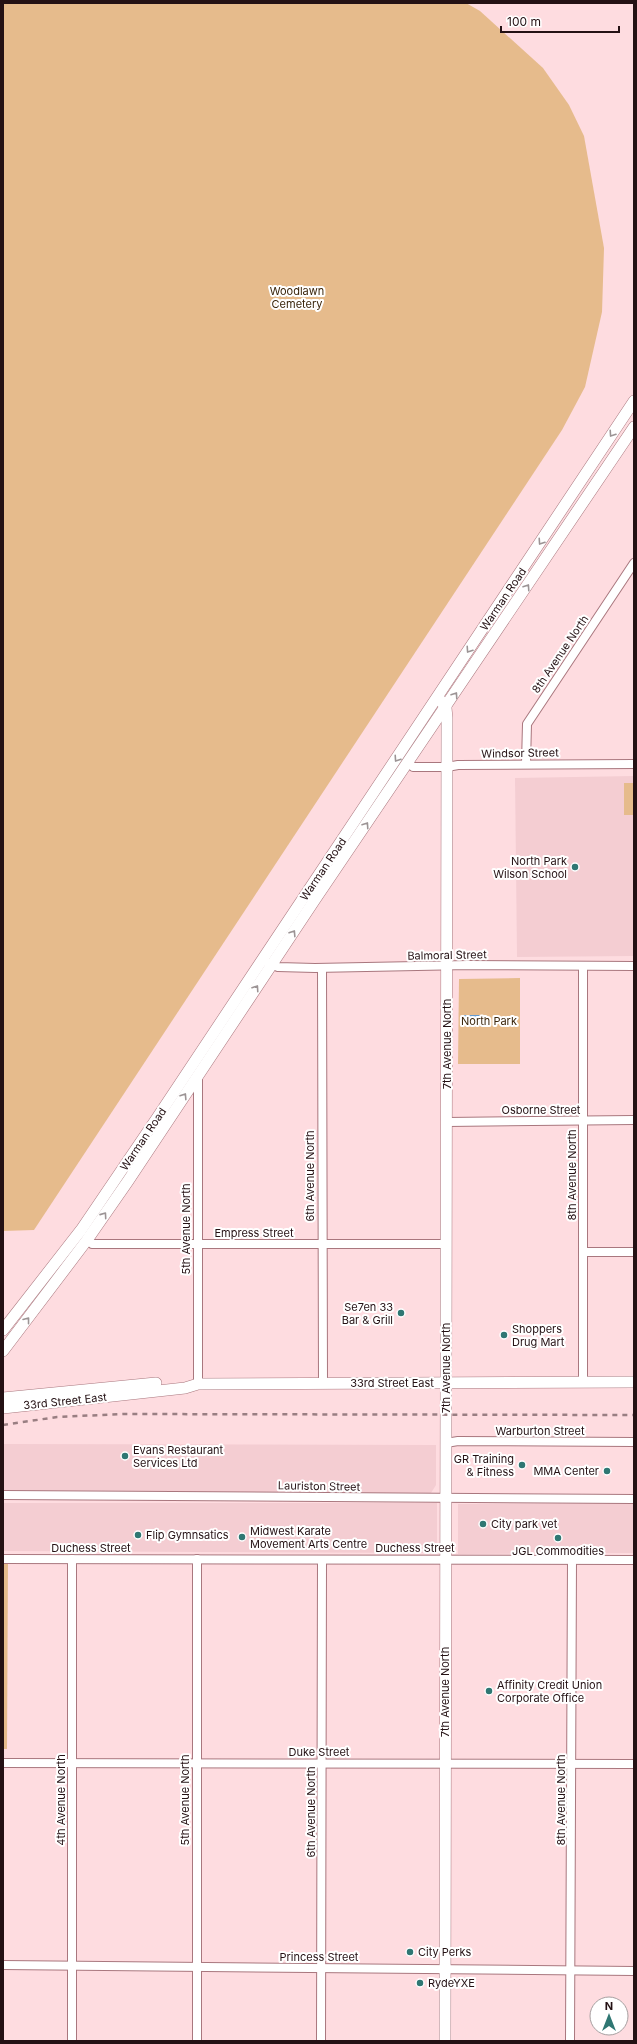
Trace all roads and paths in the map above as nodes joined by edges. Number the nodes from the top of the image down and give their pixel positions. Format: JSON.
{"nodes":[{"id":1,"x":634,"y":401,"type":"edge"},
{"id":2,"x":634,"y":428,"type":"edge"},
{"id":3,"x":634,"y":563,"type":"edge"},
{"id":4,"x":438,"y":697,"type":"junction"},
{"id":5,"x":446,"y":708,"type":"junction"},
{"id":6,"x":408,"y":762,"type":"junction"},
{"id":7,"x":526,"y":764,"type":"junction"},
{"id":8,"x":634,"y":764,"type":"edge"},
{"id":9,"x":447,"y":767,"type":"junction"},
{"id":10,"x":267,"y":963,"type":"junction"},
{"id":11,"x":447,"y":966,"type":"junction"},
{"id":12,"x":583,"y":966,"type":"junction"},
{"id":13,"x":634,"y":966,"type":"edge"},
{"id":14,"x":322,"y":968,"type":"junction"},
{"id":15,"x":198,"y":1075,"type":"junction"},
{"id":16,"x":634,"y":1120,"type":"edge"},
{"id":17,"x":583,"y":1121,"type":"junction"},
{"id":18,"x":447,"y":1122,"type":"junction"},
{"id":19,"x":87,"y":1240,"type":"junction"},
{"id":20,"x":197,"y":1244,"type":"junction"},
{"id":21,"x":321,"y":1244,"type":"junction"},
{"id":22,"x":446,"y":1244,"type":"junction"},
{"id":23,"x":583,"y":1252,"type":"junction"},
{"id":24,"x":634,"y":1252,"type":"edge"},
{"id":25,"x":3,"y":1330,"type":"edge"},
{"id":26,"x":3,"y":1351,"type":"edge"},
{"id":27,"x":634,"y":1382,"type":"edge"},
{"id":28,"x":322,"y":1383,"type":"junction"},
{"id":29,"x":448,"y":1383,"type":"junction"},
{"id":30,"x":583,"y":1383,"type":"junction"},
{"id":31,"x":198,"y":1384,"type":"junction"},
{"id":32,"x":5,"y":1396,"type":"edge"},
{"id":33,"x":3,"y":1408,"type":"edge"},
{"id":34,"x":634,"y":1442,"type":"edge"},
{"id":35,"x":446,"y":1443,"type":"junction"},
{"id":36,"x":3,"y":1495,"type":"edge"},
{"id":37,"x":446,"y":1498,"type":"junction"},
{"id":38,"x":634,"y":1499,"type":"edge"},
{"id":39,"x":3,"y":1559,"type":"edge"},
{"id":40,"x":72,"y":1559,"type":"junction"},
{"id":41,"x":197,"y":1560,"type":"junction"},
{"id":42,"x":322,"y":1560,"type":"junction"},
{"id":43,"x":446,"y":1560,"type":"junction"},
{"id":44,"x":572,"y":1560,"type":"junction"},
{"id":45,"x":634,"y":1560,"type":"edge"},
{"id":46,"x":3,"y":1763,"type":"edge"},
{"id":47,"x":72,"y":1763,"type":"junction"},
{"id":48,"x":196,"y":1763,"type":"junction"},
{"id":49,"x":445,"y":1763,"type":"junction"},
{"id":50,"x":322,"y":1764,"type":"junction"},
{"id":51,"x":572,"y":1764,"type":"junction"},
{"id":52,"x":634,"y":1764,"type":"edge"},
{"id":53,"x":3,"y":1965,"type":"edge"},
{"id":54,"x":72,"y":1966,"type":"junction"},
{"id":55,"x":197,"y":1968,"type":"junction"},
{"id":56,"x":322,"y":1968,"type":"junction"},
{"id":57,"x":445,"y":1969,"type":"junction"},
{"id":58,"x":571,"y":1970,"type":"junction"},
{"id":59,"x":634,"y":1971,"type":"edge"},
{"id":60,"x":72,"y":2041,"type":"edge"},
{"id":61,"x":197,"y":2041,"type":"edge"},
{"id":62,"x":322,"y":2041,"type":"edge"},
{"id":63,"x":445,"y":2041,"type":"edge"},
{"id":64,"x":570,"y":2041,"type":"edge"}],
"edges":[{"from":1,"to":4,"type":"main road","name":"Warman Road","one_way":true},
{"from":5,"to":2,"type":"main road","name":"Warman Road","one_way":true},
{"from":3,"to":7,"type":"street","name":"8th Avenue North"},
{"from":4,"to":5,"type":"main road"},
{"from":4,"to":10,"type":"main road","name":"Warman Road","one_way":true},
{"from":5,"to":6,"type":"main road","name":"Warman Road"},
{"from":5,"to":9,"type":"main road","name":"7th Avenue North"},
{"from":6,"to":9,"type":"street","name":"Windsor Street"},
{"from":10,"to":6,"type":"main road","name":"Warman Road","one_way":true},
{"from":7,"to":8,"type":"street","name":"Windsor Street"},
{"from":7,"to":9,"type":"street","name":"Windsor Street"},
{"from":9,"to":11,"type":"main road","name":"7th Avenue North"},
{"from":10,"to":14,"type":"street","name":"Balmoral Street"},
{"from":15,"to":10,"type":"main road","name":"Warman Road","one_way":true},
{"from":10,"to":25,"type":"main road","name":"Warman Road"},
{"from":11,"to":12,"type":"street","name":"Balmoral Street"},
{"from":11,"to":14,"type":"street","name":"Balmoral Street"},
{"from":11,"to":18,"type":"main road","name":"7th Avenue North"},
{"from":12,"to":13,"type":"street","name":"Balmoral Street"},
{"from":12,"to":17,"type":"street","name":"8th Avenue North"},
{"from":14,"to":21,"type":"street","name":"6th Avenue North"},
{"from":19,"to":15,"type":"main road","name":"Warman Road","one_way":true},
{"from":15,"to":20,"type":"street","name":"5th Avenue North"},
{"from":16,"to":17,"type":"street","name":"Osborne Street"},
{"from":17,"to":18,"type":"street","name":"Osborne Street"},
{"from":17,"to":23,"type":"street","name":"8th Avenue North"},
{"from":18,"to":22,"type":"main road","name":"7th Avenue North"},
{"from":19,"to":20,"type":"street","name":"Empress Street"},
{"from":26,"to":19,"type":"main road","name":"Warman Road","one_way":true},
{"from":20,"to":21,"type":"street","name":"Empress Street"},
{"from":20,"to":31,"type":"street","name":"5th Avenue North"},
{"from":21,"to":22,"type":"street","name":"Empress Street"},
{"from":21,"to":28,"type":"street","name":"6th Avenue North"},
{"from":22,"to":29,"type":"main road","name":"7th Avenue North"},
{"from":23,"to":24,"type":"street"},
{"from":23,"to":30,"type":"street","name":"8th Avenue North"},
{"from":27,"to":30,"type":"main road","name":"33rd Street East"},
{"from":28,"to":29,"type":"main road","name":"33rd Street East"},
{"from":28,"to":31,"type":"main road","name":"33rd Street East"},
{"from":29,"to":30,"type":"main road","name":"33rd Street East"},
{"from":29,"to":35,"type":"main road","name":"7th Avenue North"},
{"from":31,"to":32,"type":"main road","name":"33rd Street East"},
{"from":31,"to":33,"type":"main road","name":"33rd Street East"},
{"from":34,"to":35,"type":"street","name":"Warburton Street"},
{"from":35,"to":37,"type":"main road","name":"7th Avenue North"},
{"from":36,"to":37,"type":"street","name":"Lauriston Street"},
{"from":37,"to":38,"type":"street","name":"Lauriston Street"},
{"from":37,"to":43,"type":"main road","name":"7th Avenue North"},
{"from":39,"to":40,"type":"street","name":"Duchess Street"},
{"from":40,"to":41,"type":"street","name":"Duchess Street"},
{"from":40,"to":47,"type":"street","name":"4th Avenue North"},
{"from":41,"to":42,"type":"street","name":"Duchess Street"},
{"from":41,"to":48,"type":"street","name":"5th Avenue North"},
{"from":42,"to":43,"type":"street","name":"Duchess Street"},
{"from":42,"to":50,"type":"street","name":"6th Avenue North"},
{"from":43,"to":44,"type":"street","name":"Duchess Street"},
{"from":43,"to":49,"type":"main road","name":"7th Avenue North"},
{"from":44,"to":45,"type":"street","name":"Duchess Street"},
{"from":44,"to":51,"type":"street","name":"8th Avenue North"},
{"from":46,"to":47,"type":"street","name":"Duke Street"},
{"from":47,"to":48,"type":"street","name":"Duke Street"},
{"from":47,"to":54,"type":"street","name":"4th Avenue North"},
{"from":48,"to":50,"type":"street","name":"Duke Street"},
{"from":48,"to":55,"type":"street","name":"5th Avenue North"},
{"from":49,"to":50,"type":"street","name":"Duke Street"},
{"from":49,"to":51,"type":"street","name":"Duke Street"},
{"from":49,"to":57,"type":"main road","name":"7th Avenue North"},
{"from":50,"to":56,"type":"street","name":"6th Avenue North"},
{"from":51,"to":52,"type":"street","name":"Duke Street"},
{"from":51,"to":58,"type":"street","name":"8th Avenue North"},
{"from":53,"to":54,"type":"street","name":"Princess Street"},
{"from":54,"to":55,"type":"street","name":"Princess Street"},
{"from":54,"to":60,"type":"street","name":"4th Avenue North"},
{"from":55,"to":56,"type":"street","name":"Princess Street"},
{"from":55,"to":61,"type":"street","name":"5th Avenue North"},
{"from":56,"to":57,"type":"street","name":"Princess Street"},
{"from":56,"to":62,"type":"street","name":"6th Avenue North"},
{"from":57,"to":58,"type":"street","name":"Princess Street"},
{"from":57,"to":63,"type":"main road","name":"7th Avenue North"},
{"from":58,"to":59,"type":"street","name":"Princess Street"},
{"from":58,"to":64,"type":"street","name":"8th Avenue North"}]}
